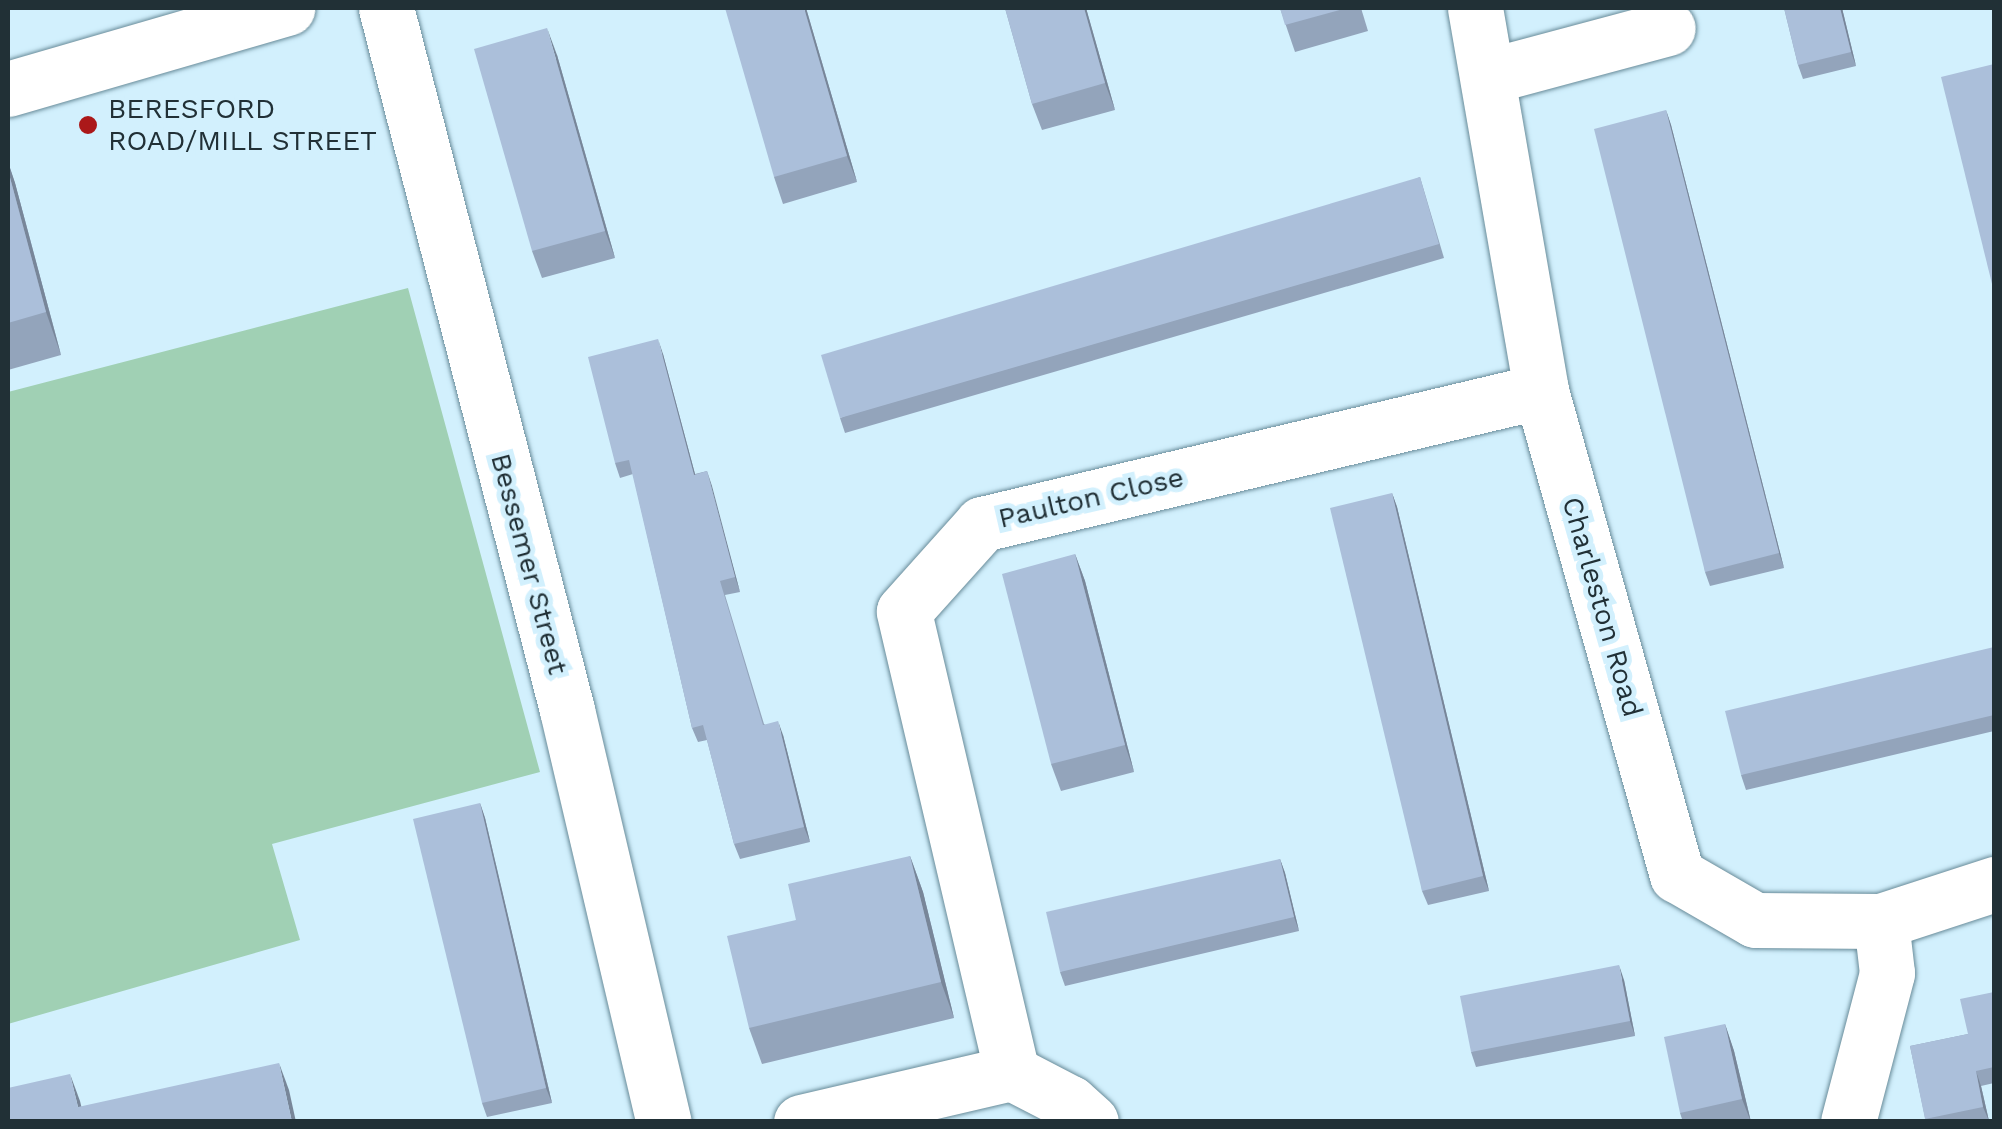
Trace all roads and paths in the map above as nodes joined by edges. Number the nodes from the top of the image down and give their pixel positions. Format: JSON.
{"nodes":[{"id":1,"x":287,"y":8,"type":"edge"},
{"id":2,"x":386,"y":8,"type":"edge"},
{"id":3,"x":1476,"y":8,"type":"edge"},
{"id":4,"x":1668,"y":28,"type":"dead end"},
{"id":5,"x":1489,"y":76,"type":"junction"},
{"id":6,"x":8,"y":89,"type":"edge"},
{"id":7,"x":1541,"y":391,"type":"junction"},
{"id":8,"x":1994,"y":884,"type":"edge"},
{"id":9,"x":1881,"y":920,"type":"junction"},
{"id":10,"x":1012,"y":1073,"type":"junction"},
{"id":11,"x":664,"y":1122,"type":"edge"},
{"id":12,"x":801,"y":1122,"type":"edge"},
{"id":13,"x":1091,"y":1122,"type":"edge"},
{"id":14,"x":1848,"y":1122,"type":"edge"}],
"edges":[{"from":1,"to":6,"type":"street"},
{"from":2,"to":11,"type":"street","name":"Bessemer Street"},
{"from":3,"to":5,"type":"street","name":"Charleston Road"},
{"from":4,"to":5,"type":"street"},
{"from":5,"to":7,"type":"street","name":"Charleston Road"},
{"from":7,"to":9,"type":"street","name":"Charleston Road"},
{"from":7,"to":10,"type":"street","name":"Paulton Close"},
{"from":8,"to":9,"type":"street","name":"Charleston Road"},
{"from":9,"to":14,"type":"street"},
{"from":10,"to":12,"type":"street"},
{"from":10,"to":13,"type":"street"}]}
